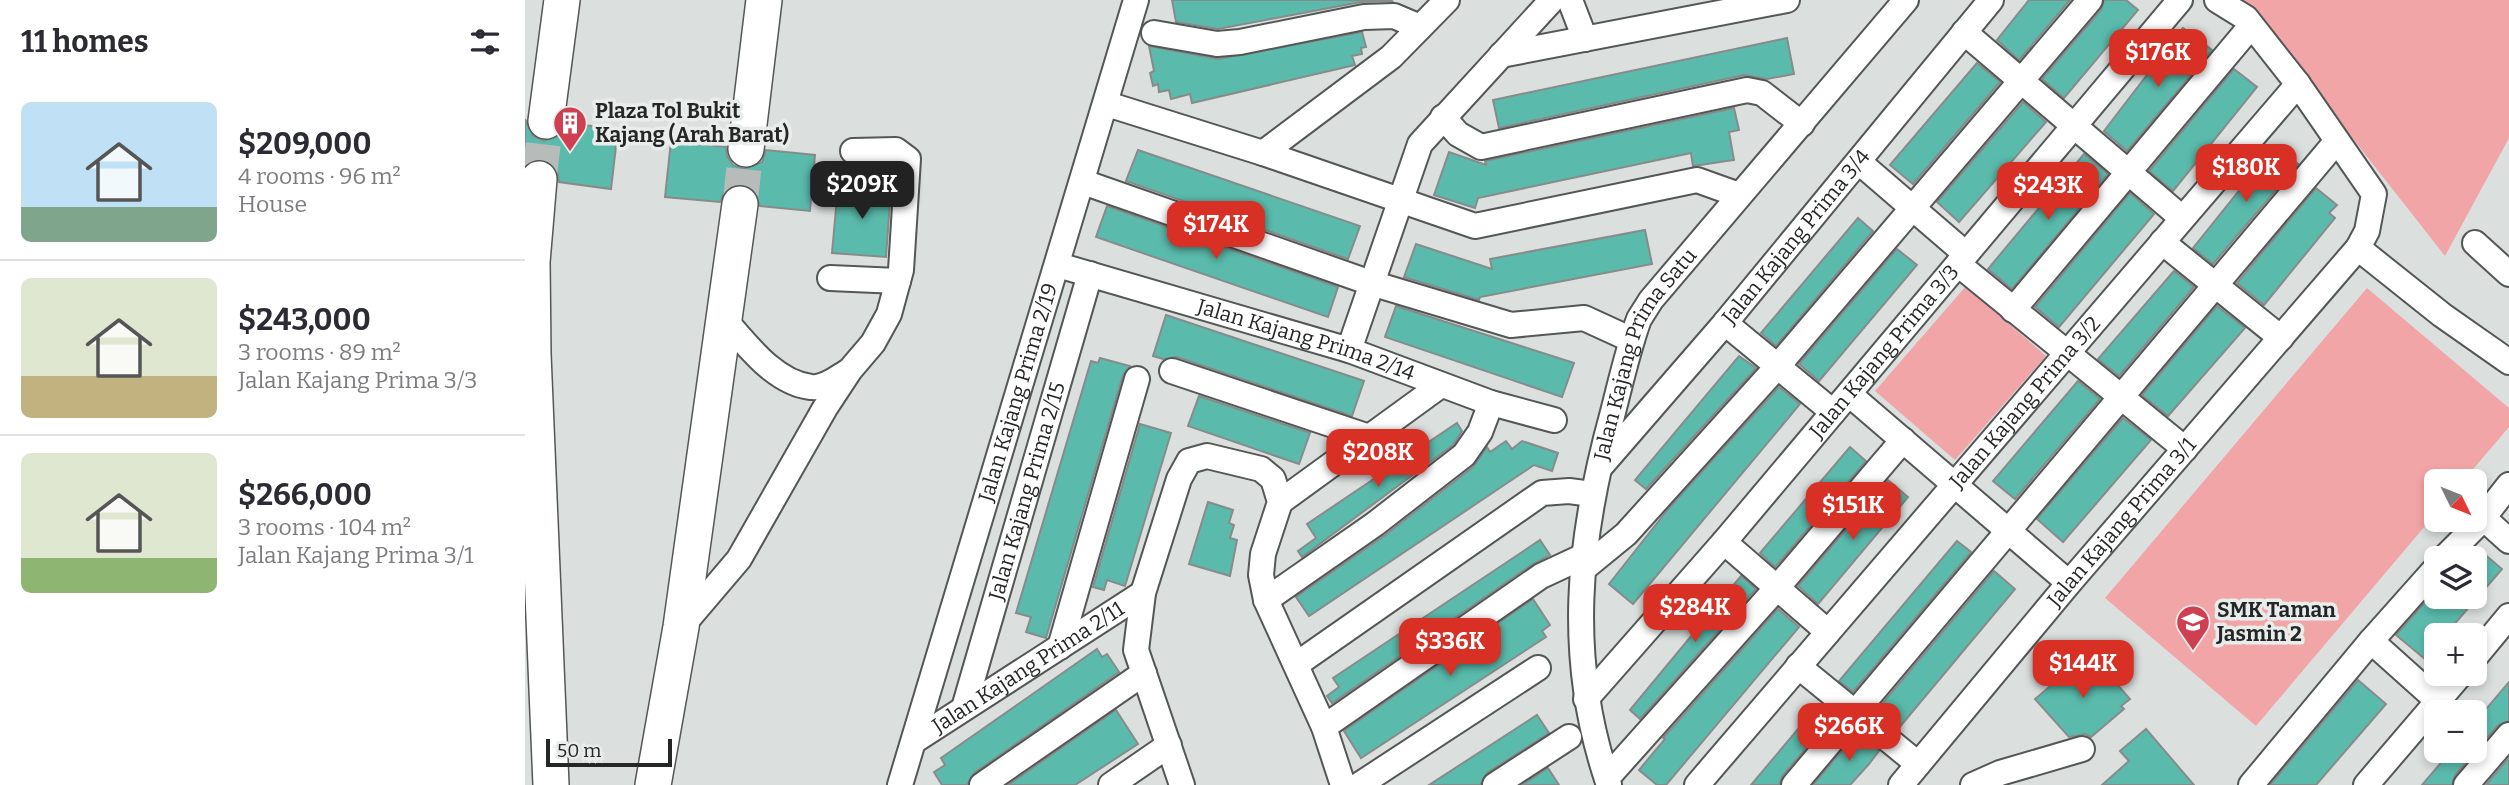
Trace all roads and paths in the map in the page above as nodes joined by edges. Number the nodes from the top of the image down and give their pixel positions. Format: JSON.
{"nodes":[{"id":1,"x":562,"y":0,"type":"edge"},
{"id":2,"x":764,"y":0,"type":"edge"},
{"id":3,"x":1136,"y":0,"type":"edge"},
{"id":4,"x":1447,"y":0,"type":"edge"},
{"id":5,"x":1552,"y":0,"type":"edge"},
{"id":6,"x":1570,"y":0,"type":"edge"},
{"id":7,"x":1787,"y":0,"type":"edge"},
{"id":8,"x":1906,"y":0,"type":"edge"},
{"id":9,"x":1991,"y":0,"type":"edge"},
{"id":10,"x":2090,"y":0,"type":"edge"},
{"id":11,"x":2180,"y":0,"type":"edge"},
{"id":12,"x":2217,"y":0,"type":"edge"},
{"id":13,"x":2251,"y":26,"type":"junction"},
{"id":14,"x":1420,"y":27,"type":"junction"},
{"id":15,"x":1965,"y":32,"type":"junction"},
{"id":16,"x":1154,"y":33,"type":"dead end"},
{"id":17,"x":1585,"y":39,"type":"junction"},
{"id":18,"x":1501,"y":55,"type":"junction"},
{"id":19,"x":2020,"y":82,"type":"junction"},
{"id":20,"x":2298,"y":84,"type":"junction"},
{"id":21,"x":1107,"y":104,"type":"junction"},
{"id":22,"x":1443,"y":117,"type":"junction"},
{"id":23,"x":546,"y":121,"type":"tunnel mouth"},
{"id":24,"x":1801,"y":124,"type":"junction"},
{"id":25,"x":2073,"y":127,"type":"junction"},
{"id":26,"x":2336,"y":142,"type":"junction"},
{"id":27,"x":747,"y":149,"type":"tunnel mouth"},
{"id":28,"x":853,"y":151,"type":"dead end"},
{"id":29,"x":1263,"y":153,"type":"junction"},
{"id":30,"x":1859,"y":162,"type":"junction"},
{"id":31,"x":2129,"y":173,"type":"junction"},
{"id":32,"x":539,"y":179,"type":"tunnel mouth"},
{"id":33,"x":1083,"y":183,"type":"junction"},
{"id":34,"x":1738,"y":195,"type":"junction"},
{"id":35,"x":1401,"y":201,"type":"junction"},
{"id":36,"x":740,"y":204,"type":"tunnel mouth"},
{"id":37,"x":1912,"y":208,"type":"junction"},
{"id":38,"x":2182,"y":218,"type":"junction"},
{"id":39,"x":2162,"y":242,"type":"junction"},
{"id":40,"x":2475,"y":243,"type":"dead end"},
{"id":41,"x":2352,"y":255,"type":"junction"},
{"id":42,"x":1962,"y":259,"type":"junction"},
{"id":43,"x":1058,"y":265,"type":"junction"},
{"id":44,"x":1090,"y":274,"type":"junction"},
{"id":45,"x":2509,"y":274,"type":"edge"},
{"id":46,"x":830,"y":278,"type":"dead end"},
{"id":47,"x":898,"y":281,"type":"junction"},
{"id":48,"x":1371,"y":283,"type":"junction"},
{"id":49,"x":2215,"y":286,"type":"junction"},
{"id":50,"x":2013,"y":310,"type":"junction"},
{"id":51,"x":725,"y":320,"type":"junction"},
{"id":52,"x":1725,"y":323,"type":"junction"},
{"id":53,"x":2281,"y":338,"type":"junction"},
{"id":54,"x":1632,"y":340,"type":"junction"},
{"id":55,"x":1349,"y":350,"type":"junction"},
{"id":56,"x":2067,"y":353,"type":"junction"},
{"id":57,"x":2509,"y":362,"type":"edge"},
{"id":58,"x":1777,"y":367,"type":"junction"},
{"id":59,"x":850,"y":370,"type":"junction"},
{"id":60,"x":1172,"y":371,"type":"dead end"},
{"id":61,"x":1137,"y":379,"type":"dead end"},
{"id":62,"x":1441,"y":386,"type":"junction"},
{"id":63,"x":2120,"y":399,"type":"junction"},
{"id":64,"x":1491,"y":403,"type":"junction"},
{"id":65,"x":1841,"y":403,"type":"junction"},
{"id":66,"x":1554,"y":420,"type":"dead end"},
{"id":67,"x":1369,"y":437,"type":"junction"},
{"id":68,"x":1903,"y":440,"type":"junction"},
{"id":69,"x":2185,"y":449,"type":"junction"},
{"id":70,"x":1595,"y":482,"type":"junction"},
{"id":71,"x":1954,"y":484,"type":"junction"},
{"id":72,"x":2509,"y":485,"type":"edge"},
{"id":73,"x":1280,"y":502,"type":"junction"},
{"id":74,"x":2487,"y":513,"type":"edge"},
{"id":75,"x":2487,"y":523,"type":"edge"},
{"id":76,"x":2009,"y":531,"type":"junction"},
{"id":77,"x":2470,"y":532,"type":"edge"},
{"id":78,"x":2509,"y":541,"type":"edge"},
{"id":79,"x":1724,"y":542,"type":"junction"},
{"id":80,"x":2456,"y":546,"type":"edge"},
{"id":81,"x":1583,"y":563,"type":"junction"},
{"id":82,"x":2424,"y":581,"type":"edge"},
{"id":83,"x":2069,"y":583,"type":"junction"},
{"id":84,"x":1776,"y":589,"type":"junction"},
{"id":85,"x":1143,"y":593,"type":"junction"},
{"id":86,"x":1266,"y":600,"type":"junction"},
{"id":87,"x":2509,"y":616,"type":"edge"},
{"id":88,"x":681,"y":627,"type":"junction"},
{"id":89,"x":1828,"y":632,"type":"junction"},
{"id":90,"x":2371,"y":641,"type":"junction"},
{"id":91,"x":2487,"y":643,"type":"edge"},
{"id":92,"x":1060,"y":647,"type":"junction"},
{"id":93,"x":1297,"y":664,"type":"junction"},
{"id":94,"x":1798,"y":666,"type":"junction"},
{"id":95,"x":1538,"y":668,"type":"dead end"},
{"id":96,"x":1144,"y":673,"type":"junction"},
{"id":97,"x":2451,"y":686,"type":"edge"},
{"id":98,"x":1586,"y":699,"type":"junction"},
{"id":99,"x":2437,"y":700,"type":"edge"},
{"id":100,"x":2439,"y":700,"type":"edge"},
{"id":101,"x":964,"y":708,"type":"junction"},
{"id":102,"x":1854,"y":714,"type":"junction"},
{"id":103,"x":2424,"y":718,"type":"edge"},
{"id":104,"x":1324,"y":727,"type":"junction"},
{"id":105,"x":2509,"y":735,"type":"edge"},
{"id":106,"x":1569,"y":737,"type":"dead end"},
{"id":107,"x":914,"y":741,"type":"junction"},
{"id":108,"x":1169,"y":745,"type":"junction"},
{"id":109,"x":2082,"y":749,"type":"dead end"},
{"id":110,"x":1919,"y":764,"type":"junction"},
{"id":111,"x":1608,"y":782,"type":"edge"},
{"id":112,"x":551,"y":785,"type":"edge"},
{"id":113,"x":653,"y":785,"type":"edge"},
{"id":114,"x":900,"y":785,"type":"edge"},
{"id":115,"x":982,"y":785,"type":"edge"},
{"id":116,"x":1111,"y":785,"type":"edge"},
{"id":117,"x":1182,"y":785,"type":"edge"},
{"id":118,"x":1343,"y":785,"type":"edge"},
{"id":119,"x":1359,"y":785,"type":"edge"},
{"id":120,"x":1495,"y":785,"type":"edge"},
{"id":121,"x":1697,"y":785,"type":"edge"},
{"id":122,"x":1794,"y":785,"type":"edge"},
{"id":123,"x":1901,"y":785,"type":"edge"},
{"id":124,"x":1973,"y":785,"type":"edge"},
{"id":125,"x":2251,"y":785,"type":"edge"},
{"id":126,"x":2367,"y":785,"type":"edge"},
{"id":127,"x":2466,"y":785,"type":"edge"}],
"edges":[{"from":1,"to":23,"type":"highway"},
{"from":2,"to":27,"type":"highway"},
{"from":3,"to":21,"type":"street","name":"Jalan Kajang Prima 2/19"},
{"from":4,"to":14,"type":"street"},
{"from":5,"to":18,"type":"street"},
{"from":6,"to":17,"type":"street"},
{"from":7,"to":17,"type":"street"},
{"from":8,"to":24,"type":"street","name":"Jalan Kajang Prima Satu"},
{"from":9,"to":15,"type":"street","name":"Jalan Kajang Prima 3/4"},
{"from":10,"to":19,"type":"street"},
{"from":11,"to":25,"type":"street","name":"Jalan Kajang Prima 3/3"},
{"from":12,"to":13,"type":"street"},
{"from":13,"to":20,"type":"street"},
{"from":13,"to":31,"type":"street"},
{"from":14,"to":16,"type":"street"},
{"from":14,"to":29,"type":"street"},
{"from":15,"to":19,"type":"street"},
{"from":15,"to":30,"type":"street","name":"Jalan Kajang Prima 3/4"},
{"from":17,"to":18,"type":"street"},
{"from":18,"to":22,"type":"street"},
{"from":19,"to":25,"type":"street"},
{"from":19,"to":37,"type":"street"},
{"from":20,"to":26,"type":"street"},
{"from":20,"to":38,"type":"street","name":"Jalan Kajang Prima 3/2"},
{"from":21,"to":29,"type":"street"},
{"from":21,"to":33,"type":"street","name":"Jalan Kajang Prima 2/19"},
{"from":22,"to":24,"type":"street"},
{"from":22,"to":35,"type":"street"},
{"from":24,"to":34,"type":"street","name":"Jalan Kajang Prima Satu"},
{"from":25,"to":31,"type":"street"},
{"from":25,"to":42,"type":"street","name":"Jalan Kajang Prima 3/3"},
{"from":26,"to":41,"type":"street","name":"Jalan Kajang Prima 3/1"},
{"from":26,"to":49,"type":"street"},
{"from":28,"to":47,"type":"street"},
{"from":29,"to":35,"type":"street"},
{"from":30,"to":37,"type":"street"},
{"from":30,"to":52,"type":"street","name":"Jalan Kajang Prima 3/4"},
{"from":31,"to":38,"type":"street"},
{"from":31,"to":50,"type":"street"},
{"from":32,"to":112,"type":"highway"},
{"from":33,"to":43,"type":"street","name":"Jalan Kajang Prima 2/19"},
{"from":33,"to":48,"type":"street"},
{"from":34,"to":35,"type":"street"},
{"from":34,"to":54,"type":"street","name":"Jalan Kajang Prima Satu"},
{"from":35,"to":48,"type":"street"},
{"from":36,"to":51,"type":"highway"},
{"from":37,"to":42,"type":"street"},
{"from":37,"to":58,"type":"street"},
{"from":38,"to":39,"type":"street","name":"Jalan Kajang Prima 3/2"},
{"from":39,"to":49,"type":"street"},
{"from":39,"to":56,"type":"street","name":"Jalan Kajang Prima 3/2"},
{"from":40,"to":45,"type":"street"},
{"from":41,"to":53,"type":"street","name":"Jalan Kajang Prima 3/1"},
{"from":41,"to":57,"type":"street"},
{"from":42,"to":50,"type":"street"},
{"from":42,"to":65,"type":"street","name":"Jalan Kajang Prima 3/3"},
{"from":43,"to":44,"type":"street","name":"Jalan Kajang Prima 2/14"},
{"from":43,"to":107,"type":"street","name":"Jalan Kajang Prima 2/19"},
{"from":44,"to":55,"type":"street","name":"Jalan Kajang Prima 2/14"},
{"from":44,"to":101,"type":"street","name":"Jalan Kajang Prima 2/15"},
{"from":46,"to":47,"type":"street"},
{"from":47,"to":59,"type":"street"},
{"from":48,"to":54,"type":"street"},
{"from":48,"to":55,"type":"street"},
{"from":49,"to":53,"type":"street"},
{"from":49,"to":63,"type":"street"},
{"from":50,"to":56,"type":"street"},
{"from":51,"to":59,"type":"street"},
{"from":51,"to":88,"type":"highway"},
{"from":52,"to":58,"type":"street"},
{"from":52,"to":70,"type":"street","name":"Jalan Kajang Prima 3/4"},
{"from":53,"to":69,"type":"street","name":"Jalan Kajang Prima 3/1"},
{"from":54,"to":70,"type":"street","name":"Jalan Kajang Prima Satu"},
{"from":55,"to":62,"type":"street","name":"Jalan Kajang Prima 2/14"},
{"from":56,"to":63,"type":"street"},
{"from":56,"to":71,"type":"street","name":"Jalan Kajang Prima 3/2"},
{"from":58,"to":65,"type":"street"},
{"from":58,"to":81,"type":"street"},
{"from":59,"to":88,"type":"street"},
{"from":60,"to":67,"type":"street"},
{"from":61,"to":92,"type":"street"},
{"from":62,"to":64,"type":"street","name":"Jalan Kajang Prima 2/14"},
{"from":62,"to":67,"type":"street"},
{"from":63,"to":69,"type":"street"},
{"from":63,"to":76,"type":"street"},
{"from":64,"to":66,"type":"street","name":"Jalan Kajang Prima 2/14"},
{"from":64,"to":86,"type":"street"},
{"from":65,"to":68,"type":"street"},
{"from":65,"to":79,"type":"street","name":"Jalan Kajang Prima 3/3"},
{"from":67,"to":73,"type":"street"},
{"from":68,"to":71,"type":"street"},
{"from":68,"to":84,"type":"street"},
{"from":69,"to":83,"type":"street","name":"Jalan Kajang Prima 3/1"},
{"from":70,"to":81,"type":"street","name":"Jalan Kajang Prima Satu"},
{"from":70,"to":93,"type":"street"},
{"from":71,"to":76,"type":"street"},
{"from":71,"to":89,"type":"street","name":"Jalan Kajang Prima 3/2"},
{"from":72,"to":74,"type":"street"},
{"from":73,"to":85,"type":"street"},
{"from":73,"to":86,"type":"street"},
{"from":75,"to":78,"type":"street"},
{"from":76,"to":83,"type":"street"},
{"from":76,"to":102,"type":"street"},
{"from":77,"to":80,"type":"street"},
{"from":79,"to":84,"type":"street"},
{"from":79,"to":98,"type":"street","name":"Jalan Kajang Prima 3/3"},
{"from":81,"to":98,"type":"street","name":"Jalan Kajang Prima Satu"},
{"from":81,"to":104,"type":"street"},
{"from":82,"to":90,"type":"street"},
{"from":83,"to":110,"type":"street","name":"Jalan Kajang Prima 3/1"},
{"from":84,"to":89,"type":"street"},
{"from":84,"to":111,"type":"street"},
{"from":85,"to":92,"type":"street","name":"Jalan Kajang Prima 2/11"},
{"from":85,"to":96,"type":"street"},
{"from":86,"to":93,"type":"street"},
{"from":87,"to":91,"type":"street"},
{"from":88,"to":113,"type":"highway"},
{"from":89,"to":94,"type":"street","name":"Jalan Kajang Prima 3/2"},
{"from":90,"to":99,"type":"street"},
{"from":90,"to":125,"type":"street"},
{"from":92,"to":101,"type":"street","name":"Jalan Kajang Prima 2/11"},
{"from":93,"to":104,"type":"street"},
{"from":94,"to":102,"type":"street"},
{"from":94,"to":121,"type":"street","name":"Jalan Kajang Prima 3/2"},
{"from":95,"to":119,"type":"street"},
{"from":96,"to":108,"type":"street"},
{"from":96,"to":115,"type":"street"},
{"from":97,"to":100,"type":"street"},
{"from":98,"to":111,"type":"street","name":"Jalan Kajang Prima Satu"},
{"from":101,"to":107,"type":"street","name":"Jalan Kajang Prima 2/11"},
{"from":102,"to":110,"type":"street"},
{"from":102,"to":122,"type":"street"},
{"from":103,"to":126,"type":"street"},
{"from":104,"to":118,"type":"street"},
{"from":105,"to":127,"type":"street"},
{"from":106,"to":120,"type":"street"},
{"from":107,"to":114,"type":"street","name":"Jalan Kajang Prima 2/19"},
{"from":108,"to":116,"type":"street"},
{"from":108,"to":117,"type":"street"},
{"from":109,"to":124,"type":"street"},
{"from":110,"to":123,"type":"street","name":"Jalan Kajang Prima 3/1"}]}
